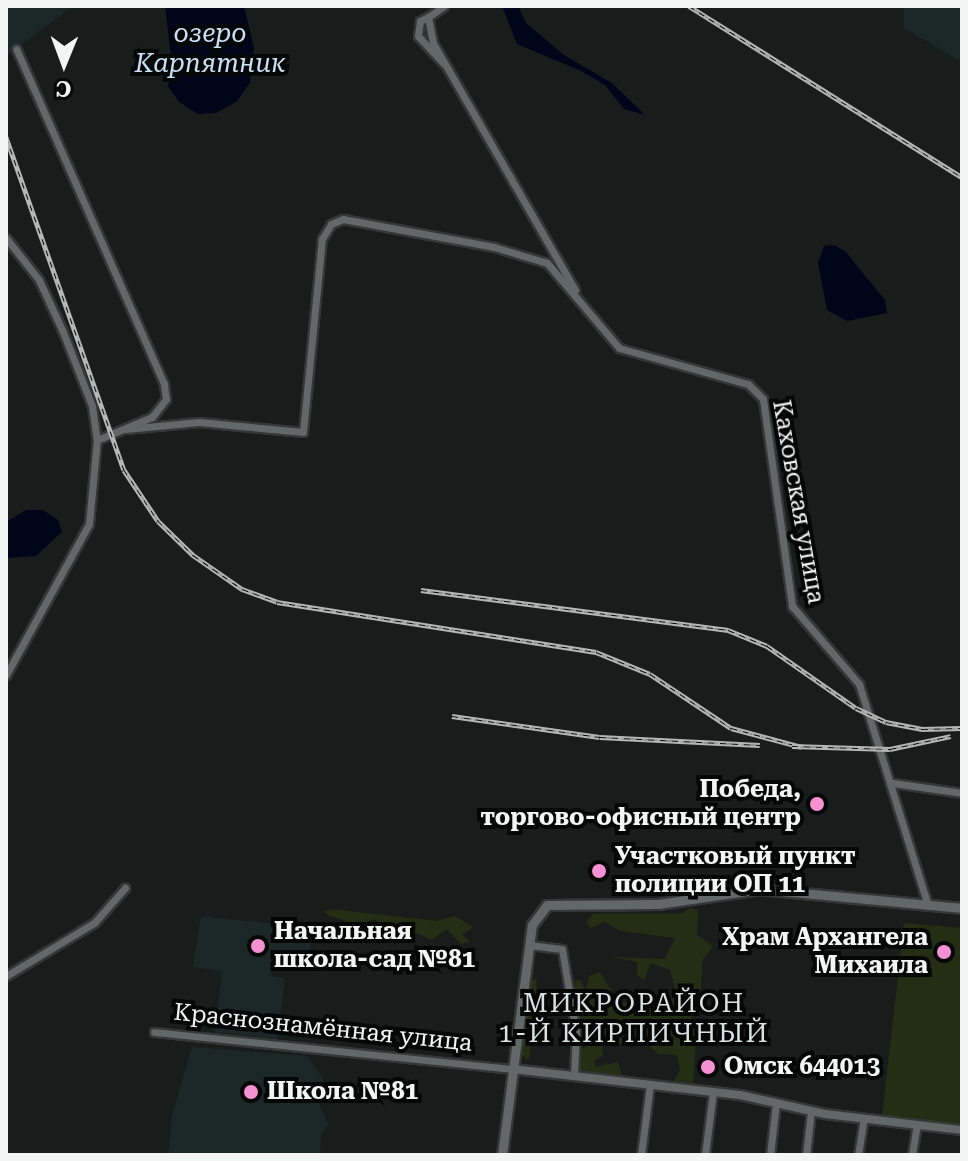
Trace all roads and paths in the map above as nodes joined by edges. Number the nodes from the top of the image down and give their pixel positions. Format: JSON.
{"nodes":[{"id":1,"x":444,"y":6,"type":"edge"},
{"id":2,"x":16,"y":49,"type":"dead end"},
{"id":3,"x":6,"y":238,"type":"edge"},
{"id":4,"x":577,"y":297,"type":"junction"},
{"id":5,"x":126,"y":429,"type":"junction"},
{"id":6,"x":97,"y":440,"type":"junction"},
{"id":7,"x":6,"y":675,"type":"edge"},
{"id":8,"x":893,"y":783,"type":"junction"},
{"id":9,"x":962,"y":793,"type":"edge"},
{"id":10,"x":125,"y":888,"type":"dead end"},
{"id":11,"x":928,"y":906,"type":"junction"},
{"id":12,"x":962,"y":908,"type":"edge"},
{"id":13,"x":529,"y":945,"type":"junction"},
{"id":14,"x":6,"y":976,"type":"edge"},
{"id":15,"x":154,"y":1032,"type":"dead end"},
{"id":16,"x":512,"y":1069,"type":"junction"},
{"id":17,"x":574,"y":1076,"type":"junction"},
{"id":18,"x":650,"y":1085,"type":"junction"},
{"id":19,"x":713,"y":1092,"type":"junction"},
{"id":20,"x":776,"y":1103,"type":"junction"},
{"id":21,"x":811,"y":1111,"type":"junction"},
{"id":22,"x":864,"y":1118,"type":"junction"},
{"id":23,"x":917,"y":1124,"type":"junction"},
{"id":24,"x":962,"y":1130,"type":"edge"},
{"id":25,"x":502,"y":1155,"type":"edge"},
{"id":26,"x":641,"y":1155,"type":"edge"},
{"id":27,"x":705,"y":1155,"type":"edge"},
{"id":28,"x":770,"y":1155,"type":"edge"},
{"id":29,"x":806,"y":1155,"type":"edge"},
{"id":30,"x":858,"y":1155,"type":"edge"},
{"id":31,"x":912,"y":1155,"type":"edge"}],
"edges":[{"from":1,"to":4,"type":"street"},
{"from":2,"to":5,"type":"street"},
{"from":3,"to":6,"type":"street"},
{"from":4,"to":5,"type":"street"},
{"from":4,"to":8,"type":"street","name":"Каховская улица"},
{"from":5,"to":6,"type":"street"},
{"from":6,"to":7,"type":"street"},
{"from":8,"to":9,"type":"street"},
{"from":8,"to":11,"type":"street","name":"Каховская улица"},
{"from":10,"to":14,"type":"street"},
{"from":11,"to":12,"type":"main road"},
{"from":11,"to":13,"type":"main road"},
{"from":13,"to":16,"type":"main road"},
{"from":13,"to":17,"type":"street"},
{"from":15,"to":16,"type":"street","name":"Краснознамённая улица"},
{"from":16,"to":17,"type":"street","name":"Краснознамённая улица"},
{"from":16,"to":25,"type":"main road"},
{"from":17,"to":18,"type":"street","name":"Краснознамённая улица"},
{"from":18,"to":19,"type":"street","name":"Краснознамённая улица"},
{"from":18,"to":26,"type":"street"},
{"from":19,"to":20,"type":"street","name":"Краснознамённая улица"},
{"from":19,"to":27,"type":"street"},
{"from":20,"to":21,"type":"street","name":"Краснознамённая улица"},
{"from":20,"to":28,"type":"street"},
{"from":21,"to":22,"type":"street","name":"Краснознамённая улица"},
{"from":21,"to":29,"type":"street"},
{"from":22,"to":23,"type":"street","name":"Краснознамённая улица"},
{"from":22,"to":30,"type":"street"},
{"from":23,"to":24,"type":"street","name":"Краснознамённая улица"},
{"from":23,"to":31,"type":"street"}]}
